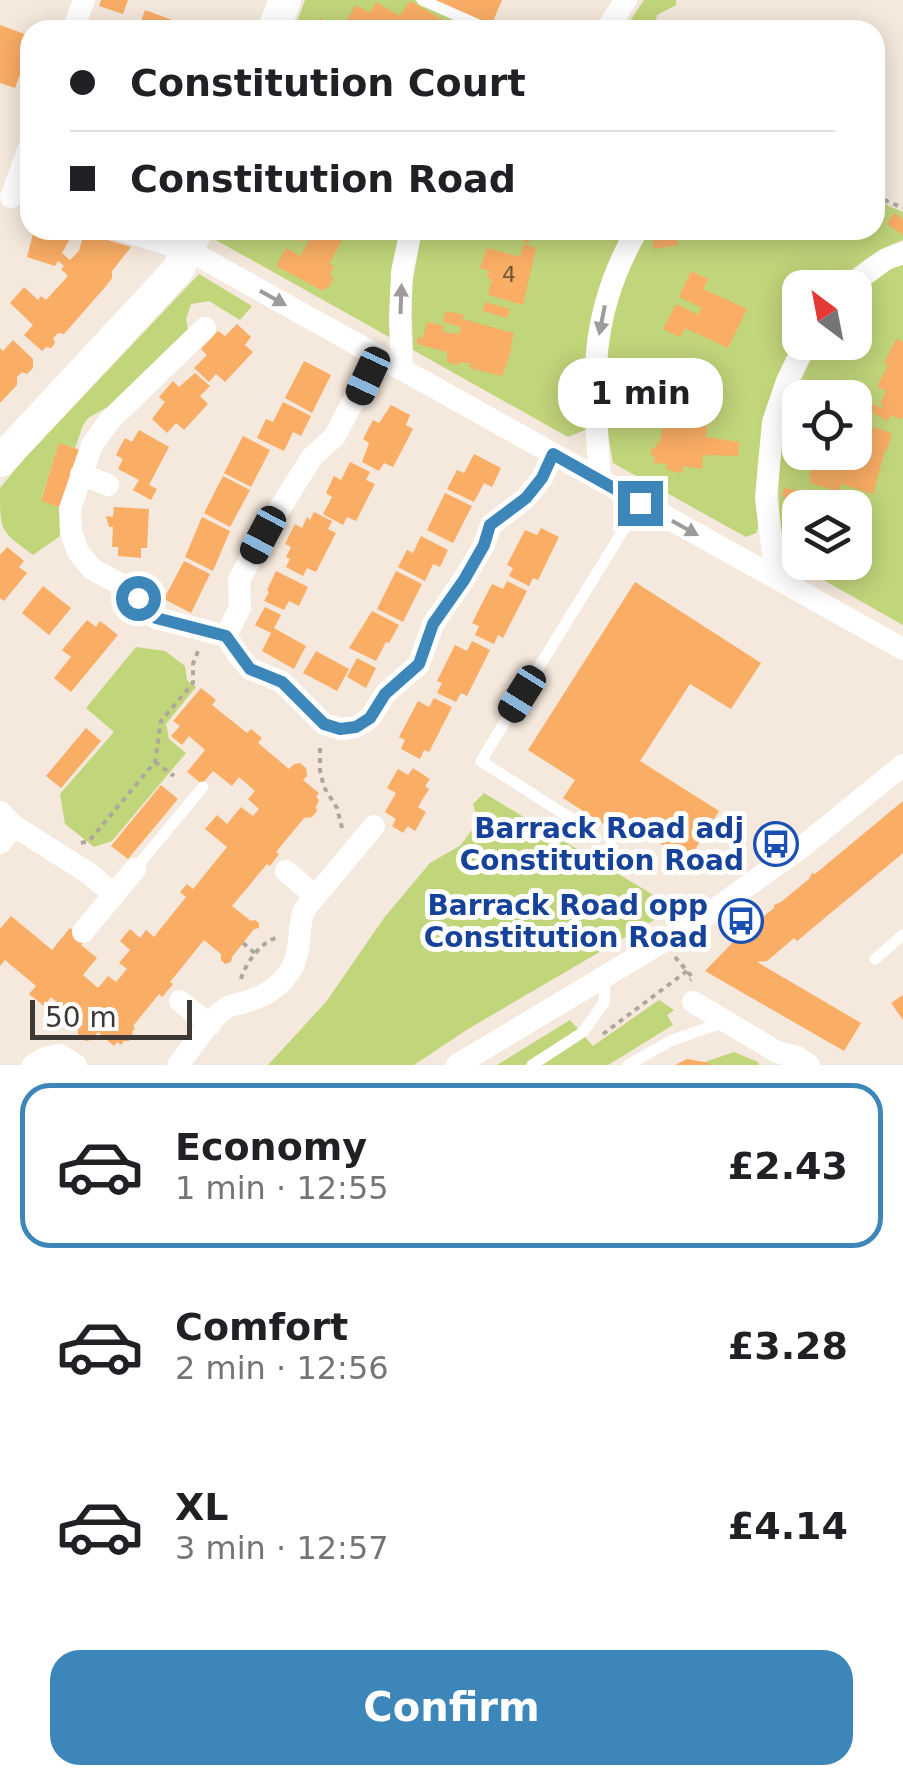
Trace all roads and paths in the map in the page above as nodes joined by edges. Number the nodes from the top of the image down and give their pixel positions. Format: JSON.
{"nodes":[{"id":1,"x":422,"y":0,"type":"edge"},
{"id":2,"x":467,"y":20,"type":"edge"},
{"id":3,"x":193,"y":240,"type":"edge"},
{"id":4,"x":409,"y":240,"type":"edge"},
{"id":5,"x":631,"y":240,"type":"edge"},
{"id":6,"x":903,"y":253,"type":"edge"},
{"id":7,"x":871,"y":270,"type":"edge"},
{"id":8,"x":205,"y":328,"type":"dead end"},
{"id":9,"x":378,"y":356,"type":"junction"},
{"id":10,"x":797,"y":360,"type":"edge"},
{"id":11,"x":402,"y":370,"type":"junction"},
{"id":12,"x":553,"y":454,"type":"junction"},
{"id":13,"x":0,"y":461,"type":"edge"},
{"id":14,"x":81,"y":474,"type":"junction"},
{"id":15,"x":600,"y":480,"type":"junction"},
{"id":16,"x":108,"y":485,"type":"dead end"},
{"id":17,"x":640,"y":503,"type":"junction"},
{"id":18,"x":776,"y":578,"type":"junction"},
{"id":19,"x":215,"y":634,"type":"junction"},
{"id":20,"x":903,"y":649,"type":"edge"},
{"id":21,"x":324,"y":724,"type":"junction"},
{"id":22,"x":155,"y":762,"type":"junction"},
{"id":23,"x":903,"y":764,"type":"edge"},
{"id":24,"x":174,"y":776,"type":"dead end"},
{"id":25,"x":203,"y":788,"type":"dead end"},
{"id":26,"x":581,"y":825,"type":"dead end"},
{"id":27,"x":374,"y":826,"type":"dead end"},
{"id":28,"x":5,"y":827,"type":"edge"},
{"id":29,"x":358,"y":846,"type":"junction"},
{"id":30,"x":63,"y":857,"type":"junction"},
{"id":31,"x":135,"y":869,"type":"joint"},
{"id":32,"x":286,"y":872,"type":"dead end"},
{"id":33,"x":114,"y":895,"type":"junction"},
{"id":34,"x":315,"y":896,"type":"junction"},
{"id":35,"x":83,"y":932,"type":"dead end"},
{"id":36,"x":903,"y":935,"type":"edge"},
{"id":37,"x":268,"y":940,"type":"dead end"},
{"id":38,"x":243,"y":943,"type":"dead end"},
{"id":39,"x":256,"y":954,"type":"junction"},
{"id":40,"x":875,"y":959,"type":"dead end"},
{"id":41,"x":244,"y":968,"type":"dead end"},
{"id":42,"x":687,"y":972,"type":"dead end"},
{"id":43,"x":605,"y":978,"type":"junction"},
{"id":44,"x":180,"y":1001,"type":"dead end"},
{"id":45,"x":693,"y":1002,"type":"dead end"},
{"id":46,"x":726,"y":1022,"type":"junction"},
{"id":47,"x":210,"y":1025,"type":"junction"},
{"id":48,"x":585,"y":1029,"type":"junction"},
{"id":49,"x":778,"y":1058,"type":"edge"},
{"id":50,"x":189,"y":1061,"type":"edge"},
{"id":51,"x":33,"y":1065,"type":"edge"},
{"id":52,"x":76,"y":1065,"type":"edge"},
{"id":53,"x":457,"y":1065,"type":"edge"},
{"id":54,"x":532,"y":1065,"type":"edge"},
{"id":55,"x":628,"y":1065,"type":"edge"},
{"id":56,"x":809,"y":1065,"type":"edge"}],
"edges":[{"from":1,"to":2,"type":"lane"},
{"from":3,"to":9,"type":"street","one_way":true},
{"from":3,"to":13,"type":"street"},
{"from":11,"to":4,"type":"street","one_way":true},
{"from":5,"to":15,"type":"street","one_way":true},
{"from":6,"to":7,"type":"street"},
{"from":8,"to":14,"type":"street"},
{"from":9,"to":11,"type":"street"},
{"from":9,"to":19,"type":"street"},
{"from":10,"to":18,"type":"street"},
{"from":11,"to":12,"type":"street"},
{"from":12,"to":15,"type":"street"},
{"from":12,"to":21,"type":"street"},
{"from":14,"to":16,"type":"street"},
{"from":14,"to":19,"type":"street"},
{"from":15,"to":17,"type":"street"},
{"from":17,"to":18,"type":"street","one_way":true},
{"from":17,"to":26,"type":"lane"},
{"from":18,"to":20,"type":"street"},
{"from":19,"to":21,"type":"street"},
{"from":19,"to":22,"type":"path"},
{"from":21,"to":29,"type":"path"},
{"from":22,"to":24,"type":"path"},
{"from":22,"to":30,"type":"path"},
{"from":23,"to":43,"type":"street"},
{"from":25,"to":31,"type":"lane"},
{"from":27,"to":29,"type":"street"},
{"from":28,"to":30,"type":"street"},
{"from":29,"to":34,"type":"street"},
{"from":30,"to":33,"type":"street"},
{"from":31,"to":33,"type":"street"},
{"from":32,"to":34,"type":"street"},
{"from":33,"to":35,"type":"street"},
{"from":34,"to":47,"type":"street"},
{"from":36,"to":40,"type":"lane"},
{"from":37,"to":39,"type":"path"},
{"from":38,"to":39,"type":"path"},
{"from":39,"to":41,"type":"path"},
{"from":42,"to":48,"type":"path"},
{"from":43,"to":48,"type":"lane"},
{"from":43,"to":53,"type":"street"},
{"from":44,"to":47,"type":"street"},
{"from":45,"to":46,"type":"street"},
{"from":46,"to":49,"type":"street"},
{"from":46,"to":55,"type":"lane"},
{"from":47,"to":50,"type":"street"},
{"from":48,"to":54,"type":"lane"},
{"from":49,"to":56,"type":"street"},
{"from":51,"to":52,"type":"street"}]}
